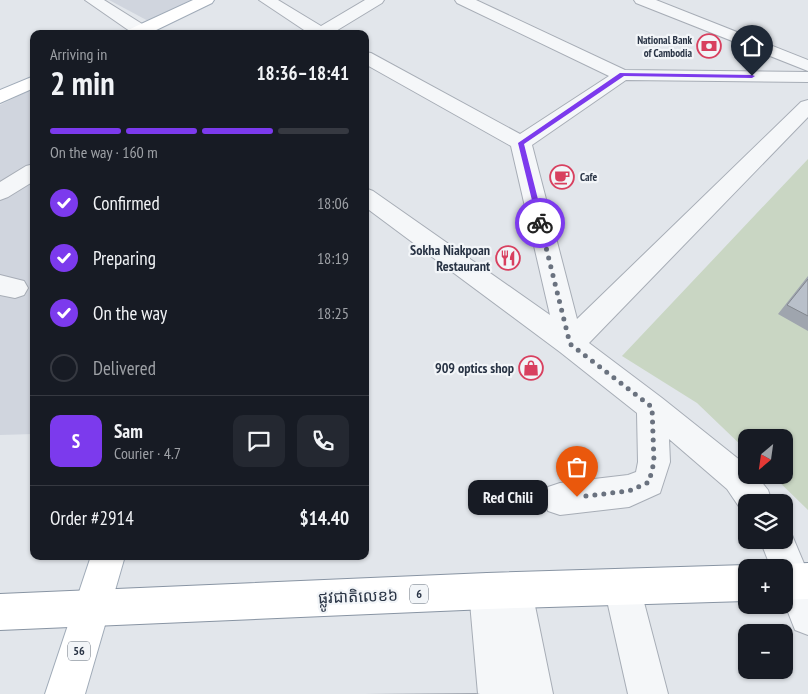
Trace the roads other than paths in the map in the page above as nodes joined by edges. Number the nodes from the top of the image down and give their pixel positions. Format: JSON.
{"nodes":[{"id":1,"x":93,"y":0,"type":"edge"},
{"id":2,"x":206,"y":0,"type":"edge"},
{"id":3,"x":267,"y":0,"type":"edge"},
{"id":4,"x":463,"y":0,"type":"edge"},
{"id":5,"x":642,"y":0,"type":"edge"},
{"id":6,"x":365,"y":2,"type":"edge"},
{"id":7,"x":136,"y":30,"type":"edge"},
{"id":8,"x":146,"y":30,"type":"edge"},
{"id":9,"x":314,"y":30,"type":"edge"},
{"id":10,"x":326,"y":30,"type":"edge"},
{"id":11,"x":369,"y":60,"type":"edge"},
{"id":12,"x":808,"y":66,"type":"edge"},
{"id":13,"x":622,"y":75,"type":"junction"},
{"id":14,"x":808,"y":77,"type":"edge"},
{"id":15,"x":30,"y":83,"type":"edge"},
{"id":16,"x":0,"y":97,"type":"edge"},
{"id":17,"x":808,"y":106,"type":"edge"},
{"id":18,"x":521,"y":143,"type":"junction"},
{"id":19,"x":30,"y":173,"type":"edge"},
{"id":20,"x":0,"y":192,"type":"edge"},
{"id":21,"x":369,"y":199,"type":"edge"},
{"id":22,"x":570,"y":344,"type":"junction"},
{"id":23,"x":652,"y":407,"type":"junction"},
{"id":24,"x":750,"y":494,"type":"edge"},
{"id":25,"x":560,"y":499,"type":"dead end"},
{"id":26,"x":781,"y":549,"type":"edge"},
{"id":27,"x":107,"y":560,"type":"edge"},
{"id":28,"x":795,"y":581,"type":"edge"},
{"id":29,"x":738,"y":583,"type":"edge"},
{"id":30,"x":622,"y":587,"type":"junction"},
{"id":31,"x":500,"y":591,"type":"junction"},
{"id":32,"x":92,"y":607,"type":"junction"},
{"id":33,"x":0,"y":612,"type":"edge"},
{"id":34,"x":808,"y":617,"type":"edge"},
{"id":35,"x":65,"y":694,"type":"edge"},
{"id":36,"x":498,"y":694,"type":"edge"},
{"id":37,"x":532,"y":694,"type":"edge"},
{"id":38,"x":648,"y":694,"type":"edge"}],
"edges":[{"from":1,"to":7,"type":"street"},
{"from":2,"to":8,"type":"main road"},
{"from":3,"to":9,"type":"street"},
{"from":4,"to":13,"type":"street"},
{"from":5,"to":12,"type":"street"},
{"from":6,"to":10,"type":"street"},
{"from":11,"to":18,"type":"street"},
{"from":13,"to":14,"type":"street"},
{"from":13,"to":18,"type":"street"},
{"from":15,"to":16,"type":"main road"},
{"from":17,"to":22,"type":"street"},
{"from":18,"to":22,"type":"street"},
{"from":19,"to":20,"type":"street"},
{"from":21,"to":22,"type":"street"},
{"from":22,"to":23,"type":"street"},
{"from":23,"to":24,"type":"street"},
{"from":23,"to":25,"type":"street"},
{"from":26,"to":28,"type":"street"},
{"from":27,"to":32,"type":"main road"},
{"from":28,"to":34,"type":"street"},
{"from":29,"to":30,"type":"main road","name":"ផ្លូវជាតិលេខ៦","number":"6"},
{"from":30,"to":31,"type":"main road","name":"ផ្លូវជាតិលេខ៦","number":"6"},
{"from":30,"to":38,"type":"street"},
{"from":31,"to":32,"type":"main road","name":"ផ្លូវជាតិលេខ៦","number":"6"},
{"from":31,"to":36,"type":"street"},
{"from":31,"to":37,"type":"street"},
{"from":32,"to":33,"type":"main road","name":"ផ្លូវជាតិលេខ៦","number":"6"},
{"from":32,"to":35,"type":"main road","number":"56"}]}
